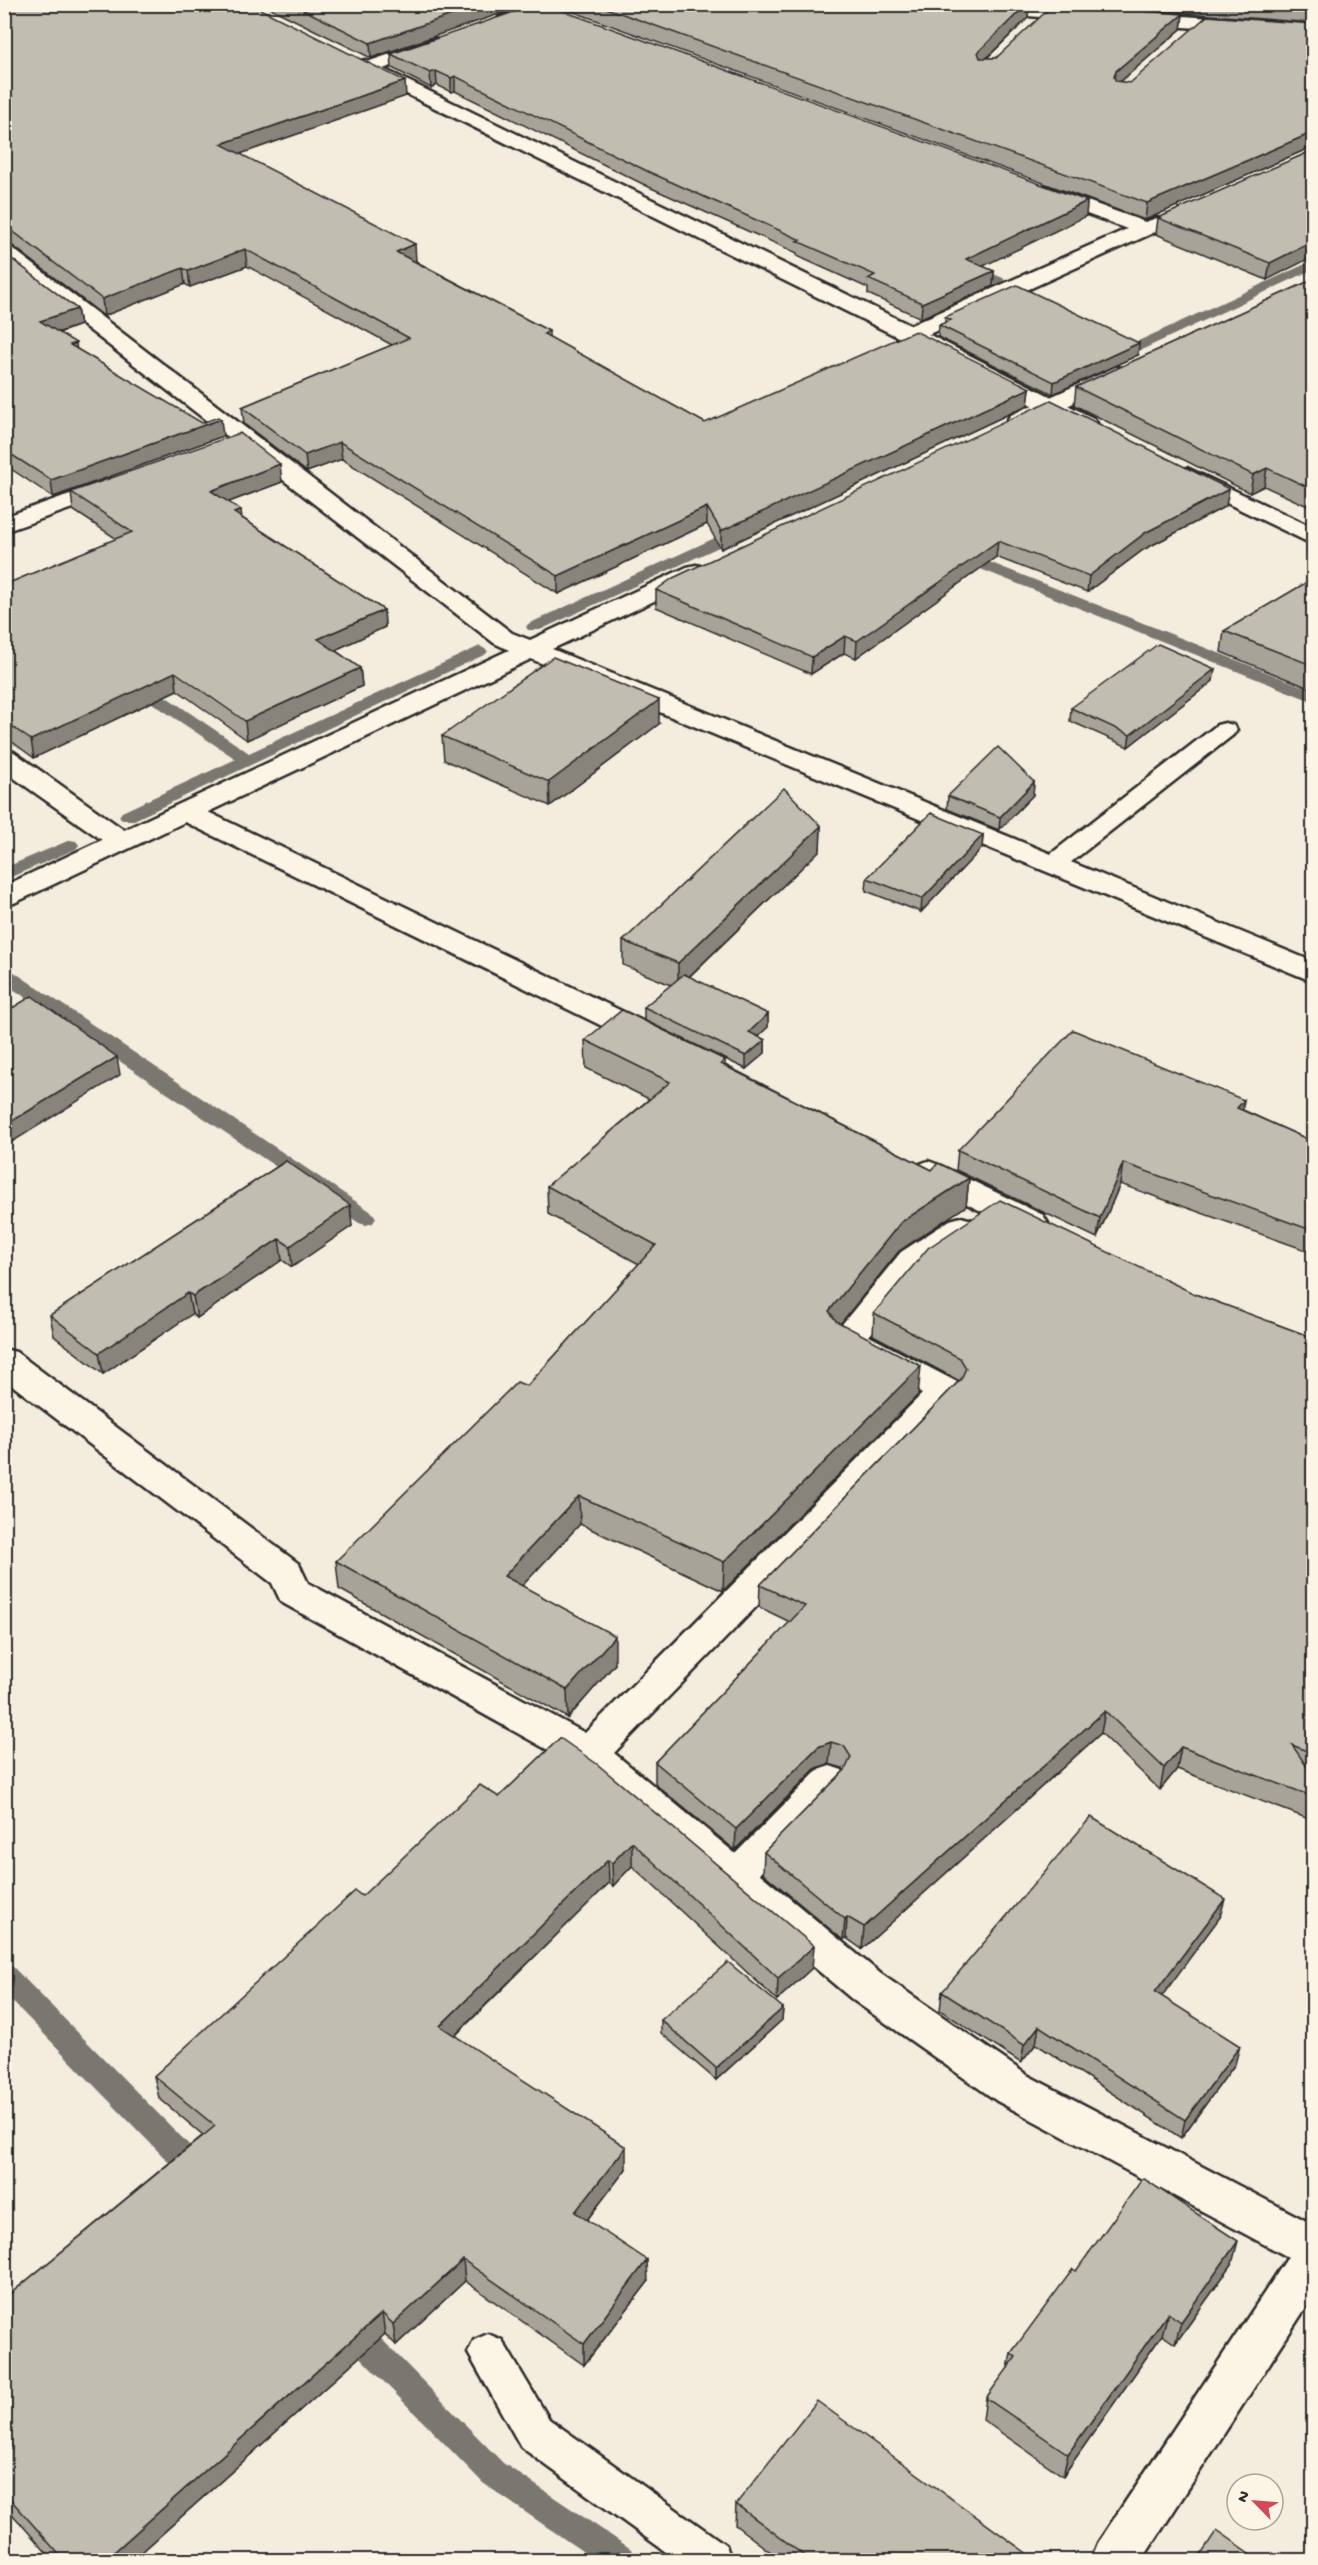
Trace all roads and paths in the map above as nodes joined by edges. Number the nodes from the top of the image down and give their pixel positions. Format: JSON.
{"nodes":[{"id":1,"x":951,"y":4,"type":"edge"},
{"id":2,"x":1220,"y":4,"type":"edge"},
{"id":3,"x":993,"y":6,"type":"edge"},
{"id":4,"x":554,"y":10,"type":"edge"},
{"id":5,"x":1047,"y":12,"type":"junction"},
{"id":6,"x":488,"y":27,"type":"edge"},
{"id":7,"x":1030,"y":28,"type":"edge"},
{"id":8,"x":1179,"y":30,"type":"junction"},
{"id":9,"x":1314,"y":30,"type":"edge"},
{"id":10,"x":455,"y":38,"type":"edge"},
{"id":11,"x":347,"y":57,"type":"edge"},
{"id":12,"x":368,"y":68,"type":"junction"},
{"id":13,"x":1023,"y":184,"type":"edge"},
{"id":14,"x":1177,"y":215,"type":"edge"},
{"id":15,"x":1146,"y":229,"type":"junction"},
{"id":16,"x":4,"y":253,"type":"edge"},
{"id":17,"x":910,"y":334,"type":"junction"},
{"id":18,"x":1134,"y":366,"type":"edge"},
{"id":19,"x":1049,"y":406,"type":"junction"},
{"id":20,"x":995,"y":431,"type":"edge"},
{"id":21,"x":1102,"y":432,"type":"edge"},
{"id":22,"x":1166,"y":464,"type":"edge"},
{"id":23,"x":136,"y":478,"type":"edge"},
{"id":24,"x":4,"y":525,"type":"edge"},
{"id":25,"x":1314,"y":538,"type":"edge"},
{"id":26,"x":714,"y":564,"type":"edge"},
{"id":27,"x":530,"y":650,"type":"junction"},
{"id":28,"x":1225,"y":730,"type":"dead end"},
{"id":29,"x":4,"y":758,"type":"edge"},
{"id":30,"x":186,"y":812,"type":"junction"},
{"id":31,"x":122,"y":842,"type":"junction"},
{"id":32,"x":1052,"y":865,"type":"junction"},
{"id":33,"x":4,"y":897,"type":"edge"},
{"id":34,"x":1314,"y":973,"type":"edge"},
{"id":35,"x":682,"y":1053,"type":"edge"},
{"id":36,"x":898,"y":1158,"type":"edge"},
{"id":37,"x":995,"y":1205,"type":"junction"},
{"id":38,"x":1058,"y":1235,"type":"edge"},
{"id":39,"x":4,"y":1361,"type":"edge"},
{"id":40,"x":589,"y":1754,"type":"junction"},
{"id":41,"x":830,"y":1780,"type":"dead end"},
{"id":42,"x":735,"y":1876,"type":"junction"},
{"id":43,"x":1312,"y":2261,"type":"edge"},
{"id":44,"x":488,"y":2353,"type":"dead end"},
{"id":45,"x":711,"y":2560,"type":"edge"},
{"id":46,"x":1115,"y":2560,"type":"edge"}],
"edges":[{"from":1,"to":3,"type":"street"},
{"from":2,"to":8,"type":"street"},
{"from":3,"to":5,"type":"street"},
{"from":4,"to":6,"type":"street"},
{"from":5,"to":7,"type":"lane"},
{"from":5,"to":8,"type":"street"},
{"from":8,"to":9,"type":"street"},
{"from":10,"to":12,"type":"street"},
{"from":11,"to":12,"type":"street"},
{"from":12,"to":17,"type":"street"},
{"from":13,"to":15,"type":"street"},
{"from":14,"to":15,"type":"street"},
{"from":15,"to":17,"type":"street"},
{"from":16,"to":27,"type":"street"},
{"from":17,"to":19,"type":"street"},
{"from":18,"to":19,"type":"street"},
{"from":19,"to":20,"type":"street"},
{"from":19,"to":21,"type":"street"},
{"from":22,"to":25,"type":"street"},
{"from":23,"to":24,"type":"street"},
{"from":26,"to":27,"type":"street"},
{"from":27,"to":30,"type":"street"},
{"from":27,"to":32,"type":"street"},
{"from":28,"to":32,"type":"lane"},
{"from":29,"to":31,"type":"street"},
{"from":30,"to":31,"type":"street"},
{"from":30,"to":35,"type":"street"},
{"from":31,"to":33,"type":"street"},
{"from":32,"to":34,"type":"street"},
{"from":36,"to":37,"type":"street"},
{"from":37,"to":38,"type":"street"},
{"from":37,"to":40,"type":"street"},
{"from":39,"to":40,"type":"street"},
{"from":40,"to":42,"type":"street"},
{"from":41,"to":42,"type":"lane"},
{"from":42,"to":43,"type":"street"},
{"from":43,"to":46,"type":"street"},
{"from":44,"to":45,"type":"lane"}]}
